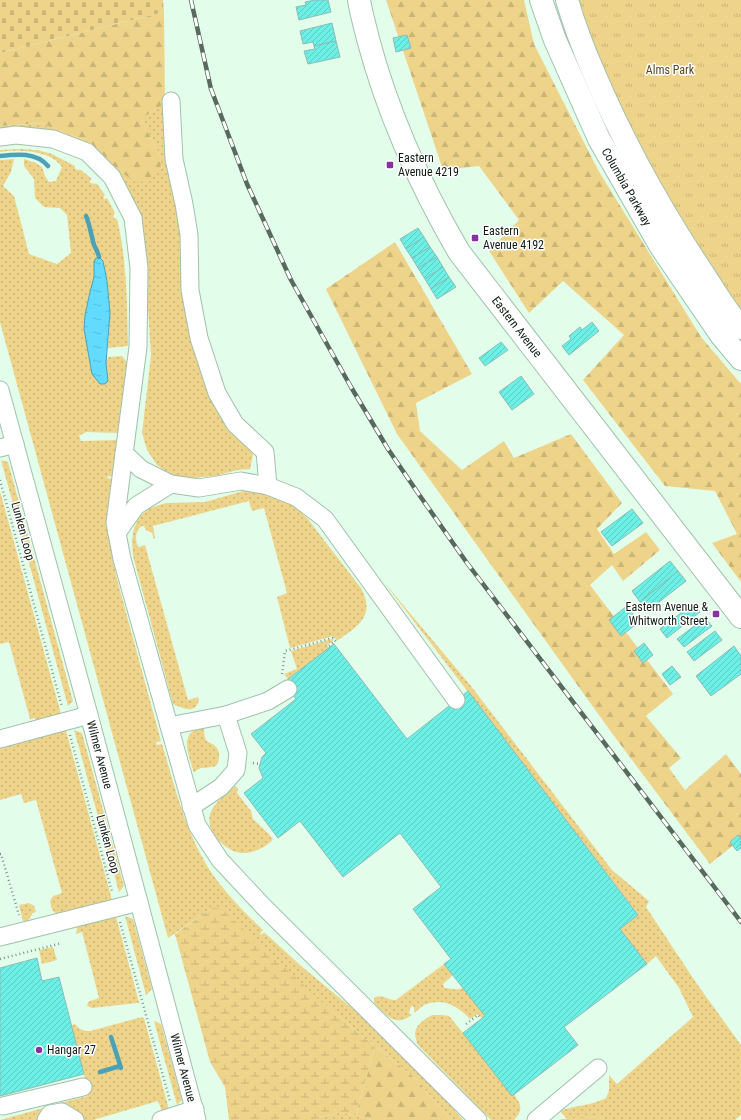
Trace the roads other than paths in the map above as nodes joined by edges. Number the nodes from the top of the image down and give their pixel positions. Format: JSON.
{"nodes":[{"id":1,"x":359,"y":0,"type":"edge"},
{"id":2,"x":541,"y":0,"type":"edge"},
{"id":3,"x":567,"y":0,"type":"edge"},
{"id":4,"x":171,"y":100,"type":"dead end"},
{"id":5,"x":0,"y":137,"type":"edge"},
{"id":6,"x":741,"y":328,"type":"edge"},
{"id":7,"x":741,"y":359,"type":"edge"},
{"id":8,"x":0,"y":390,"type":"edge"},
{"id":9,"x":7,"y":446,"type":"edge"},
{"id":10,"x":124,"y":453,"type":"junction"},
{"id":11,"x":171,"y":484,"type":"junction"},
{"id":12,"x":268,"y":486,"type":"junction"},
{"id":13,"x":117,"y":533,"type":"junction"},
{"id":14,"x":741,"y":617,"type":"edge"},
{"id":15,"x":288,"y":689,"type":"dead end"},
{"id":16,"x":456,"y":700,"type":"dead end"},
{"id":17,"x":89,"y":715,"type":"junction"},
{"id":18,"x":226,"y":715,"type":"junction"},
{"id":19,"x":169,"y":726,"type":"junction"},
{"id":20,"x":0,"y":739,"type":"edge"},
{"id":21,"x":191,"y":807,"type":"junction"},
{"id":22,"x":139,"y":902,"type":"junction"},
{"id":23,"x":0,"y":938,"type":"edge"},
{"id":24,"x":598,"y":1068,"type":"dead end"},
{"id":25,"x":83,"y":1087,"type":"dead end"},
{"id":26,"x":3,"y":1106,"type":"dead end"},
{"id":27,"x":196,"y":1115,"type":"edge"},
{"id":28,"x":167,"y":1118,"type":"edge"},
{"id":29,"x":46,"y":1120,"type":"edge"},
{"id":30,"x":76,"y":1120,"type":"edge"},
{"id":31,"x":478,"y":1120,"type":"edge"},
{"id":32,"x":536,"y":1120,"type":"edge"}],
"edges":[{"from":1,"to":14,"type":"main road","name":"Eastern Avenue"},
{"from":2,"to":7,"type":"main road","name":"Columbia Parkway"},
{"from":3,"to":6,"type":"main road","name":"Columbia Parkway"},
{"from":4,"to":12,"type":"street"},
{"from":5,"to":10,"type":"street"},
{"from":8,"to":9,"type":"street","name":"Wilmer Avenue"},
{"from":9,"to":17,"type":"street","name":"Wilmer Avenue"},
{"from":10,"to":11,"type":"street"},
{"from":10,"to":13,"type":"street"},
{"from":11,"to":12,"type":"street"},
{"from":11,"to":13,"type":"street"},
{"from":12,"to":16,"type":"street"},
{"from":13,"to":19,"type":"street"},
{"from":15,"to":18,"type":"street"},
{"from":17,"to":20,"type":"street"},
{"from":17,"to":22,"type":"street","name":"Wilmer Avenue"},
{"from":18,"to":19,"type":"street"},
{"from":18,"to":21,"type":"street"},
{"from":19,"to":21,"type":"street"},
{"from":21,"to":31,"type":"street"},
{"from":22,"to":23,"type":"street"},
{"from":22,"to":27,"type":"street","name":"Wilmer Avenue"},
{"from":24,"to":32,"type":"street"},
{"from":25,"to":26,"type":"street"},
{"from":27,"to":28,"type":"street"},
{"from":29,"to":30,"type":"street"}]}
